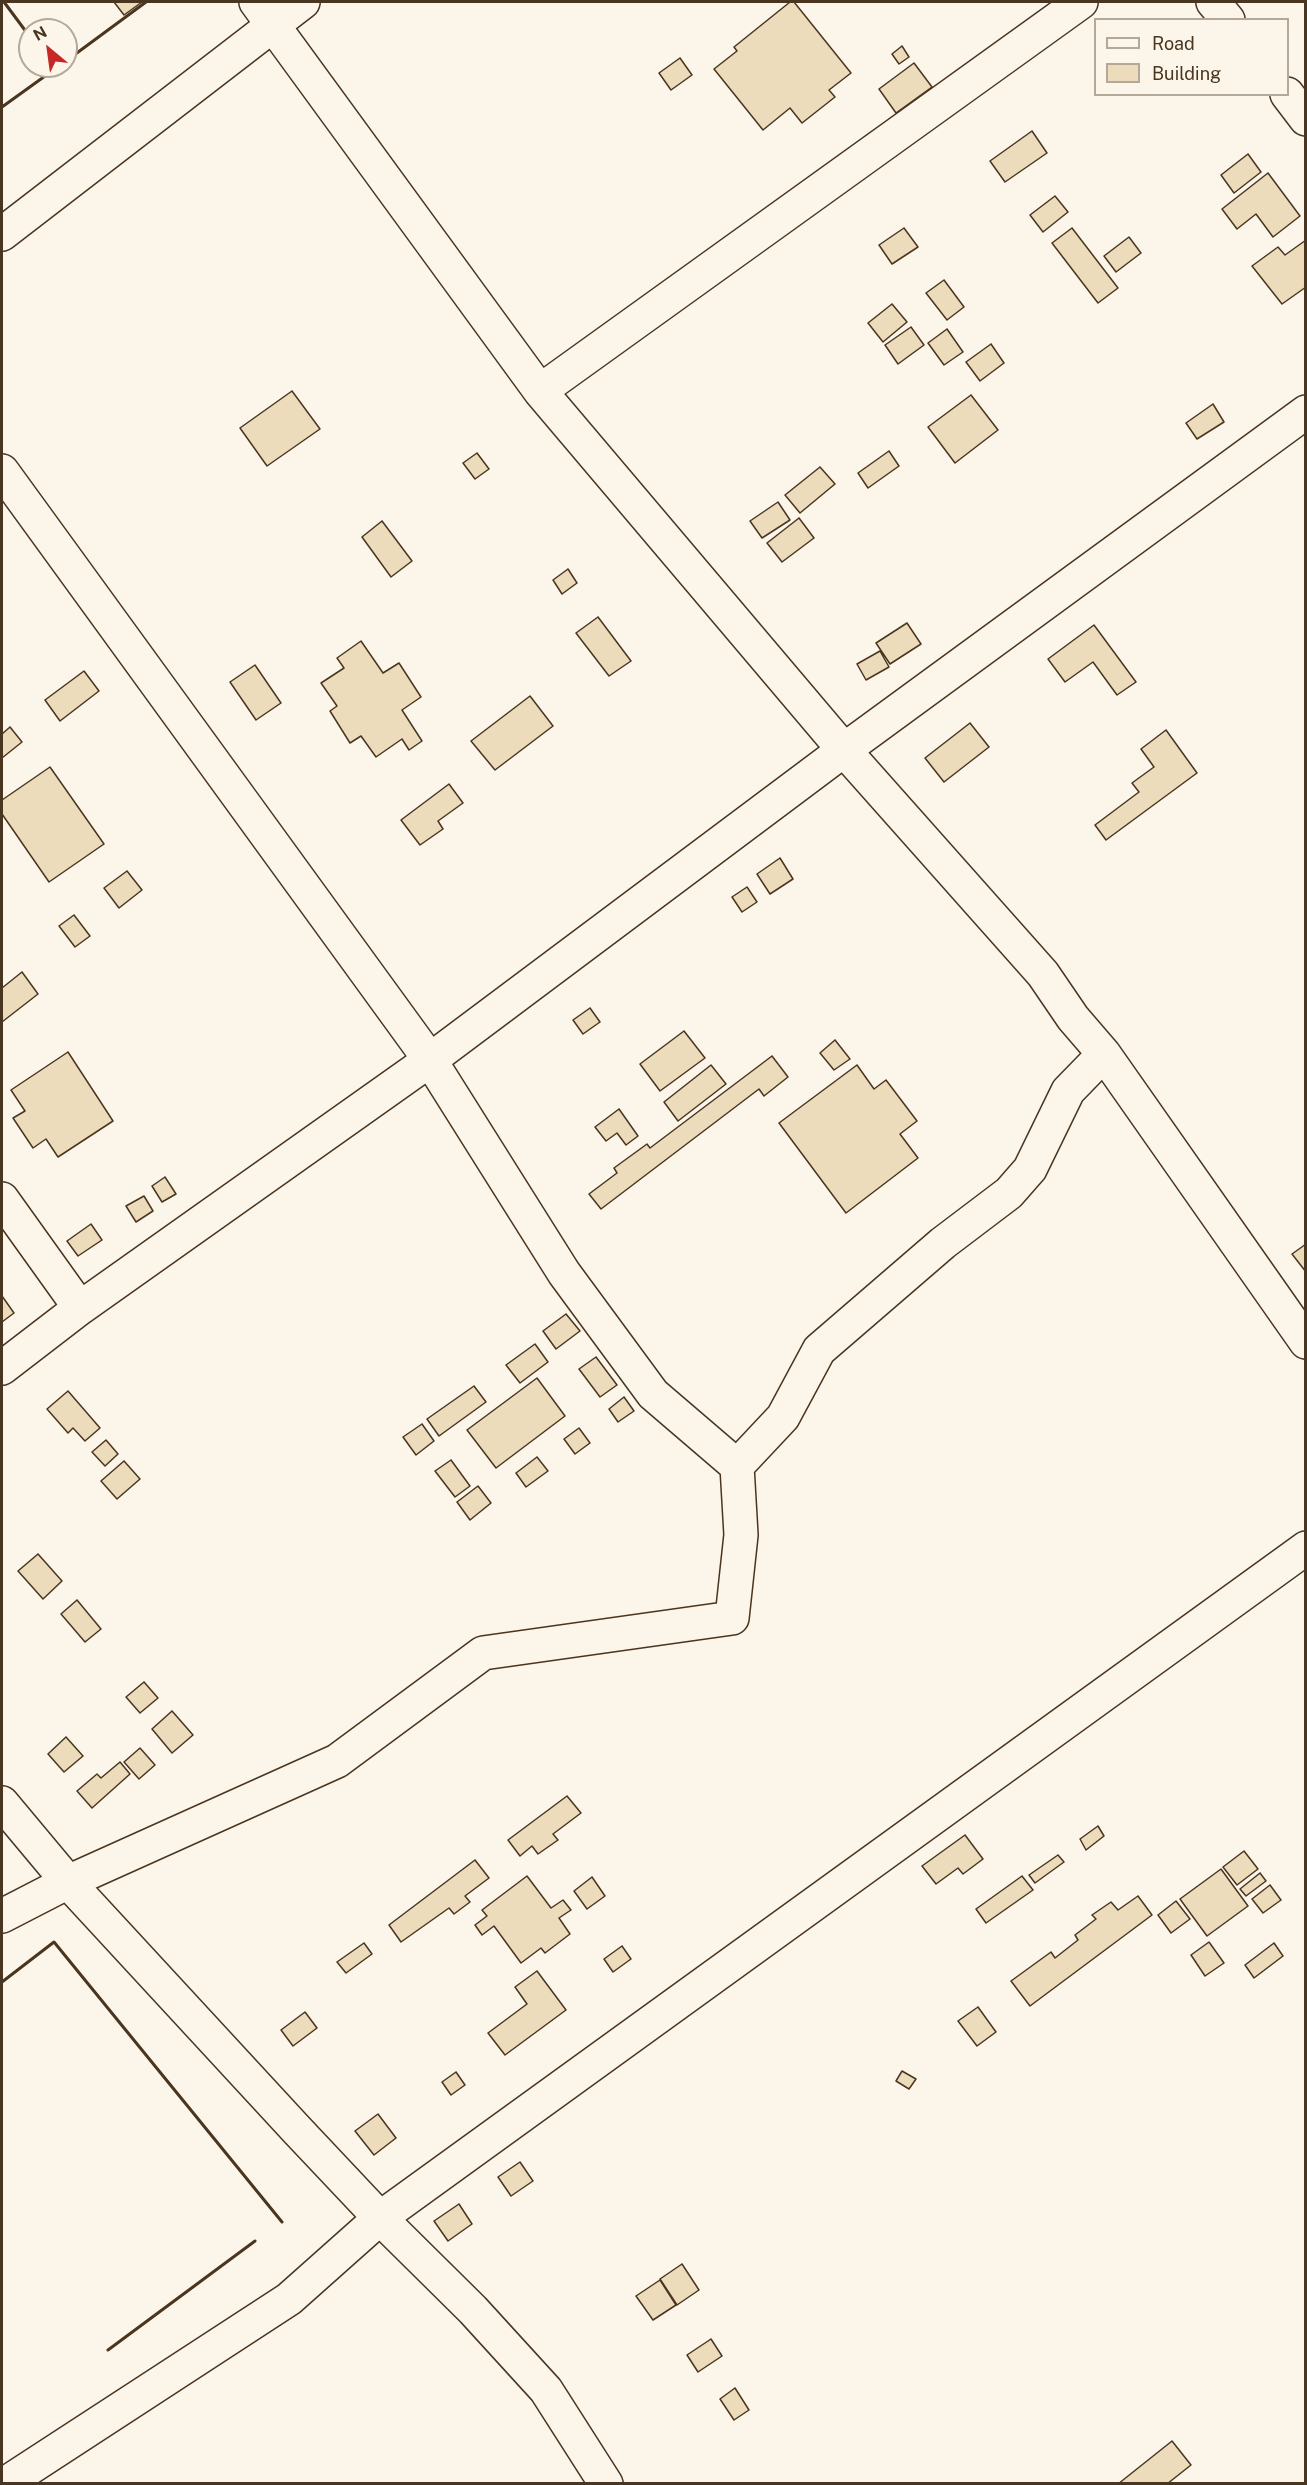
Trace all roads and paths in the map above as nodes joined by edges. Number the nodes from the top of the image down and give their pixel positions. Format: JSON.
{"nodes":[{"id":1,"x":303,"y":2,"type":"edge"},
{"id":2,"x":1081,"y":2,"type":"edge"},
{"id":3,"x":1214,"y":2,"type":"edge"},
{"id":4,"x":265,"y":13,"type":"edge"},
{"id":5,"x":1226,"y":18,"type":"edge"},
{"id":6,"x":1288,"y":96,"type":"edge"},
{"id":7,"x":1305,"y":119,"type":"edge"},
{"id":8,"x":2,"y":234,"type":"edge"},
{"id":9,"x":540,"y":391,"type":"junction"},
{"id":10,"x":1305,"y":412,"type":"edge"},
{"id":11,"x":2,"y":471,"type":"edge"},
{"id":12,"x":844,"y":750,"type":"junction"},
{"id":13,"x":1104,"y":1054,"type":"junction"},
{"id":14,"x":430,"y":1060,"type":"junction"},
{"id":15,"x":2,"y":1199,"type":"edge"},
{"id":16,"x":80,"y":1308,"type":"junction"},
{"id":17,"x":1305,"y":1342,"type":"edge"},
{"id":18,"x":2,"y":1368,"type":"edge"},
{"id":19,"x":737,"y":1466,"type":"junction"},
{"id":20,"x":1305,"y":1548,"type":"edge"},
{"id":21,"x":2,"y":1803,"type":"edge"},
{"id":22,"x":68,"y":1882,"type":"junction"},
{"id":23,"x":2,"y":1916,"type":"edge"},
{"id":24,"x":380,"y":2218,"type":"junction"},
{"id":25,"x":5,"y":2484,"type":"edge"},
{"id":26,"x":606,"y":2484,"type":"edge"}],
"edges":[{"from":1,"to":4,"type":"street"},
{"from":2,"to":9,"type":"street"},
{"from":3,"to":5,"type":"street"},
{"from":4,"to":8,"type":"street"},
{"from":4,"to":9,"type":"street"},
{"from":6,"to":7,"type":"street"},
{"from":9,"to":12,"type":"street"},
{"from":10,"to":12,"type":"street"},
{"from":11,"to":14,"type":"street"},
{"from":12,"to":13,"type":"street"},
{"from":12,"to":14,"type":"street"},
{"from":13,"to":17,"type":"street"},
{"from":13,"to":19,"type":"street"},
{"from":14,"to":16,"type":"street"},
{"from":14,"to":19,"type":"street"},
{"from":15,"to":16,"type":"street"},
{"from":16,"to":18,"type":"street"},
{"from":19,"to":22,"type":"street"},
{"from":20,"to":24,"type":"street"},
{"from":21,"to":22,"type":"street"},
{"from":22,"to":23,"type":"street"},
{"from":22,"to":24,"type":"street"},
{"from":24,"to":25,"type":"street"},
{"from":24,"to":26,"type":"street"}]}
